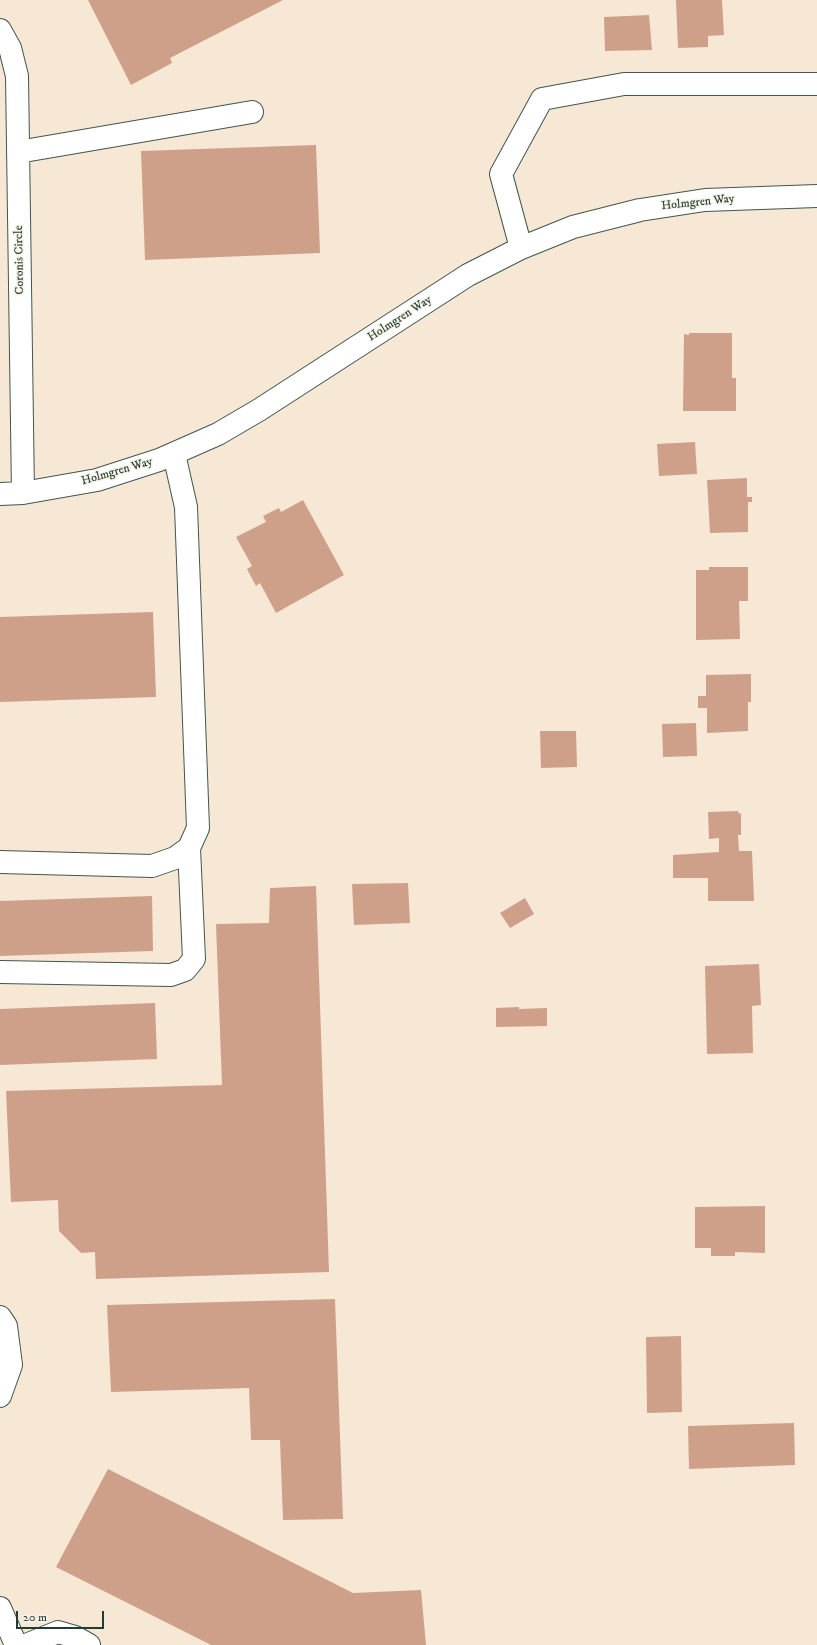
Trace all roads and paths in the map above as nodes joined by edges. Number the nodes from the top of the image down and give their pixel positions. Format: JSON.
{"nodes":[{"id":1,"x":0,"y":30,"type":"edge"},
{"id":2,"x":817,"y":84,"type":"edge"},
{"id":3,"x":252,"y":112,"type":"dead end"},
{"id":4,"x":18,"y":152,"type":"junction"},
{"id":5,"x":817,"y":196,"type":"edge"},
{"id":6,"x":521,"y":248,"type":"junction"},
{"id":7,"x":174,"y":454,"type":"junction"},
{"id":8,"x":23,"y":493,"type":"junction"},
{"id":9,"x":0,"y":494,"type":"edge"},
{"id":10,"x":189,"y":848,"type":"junction"},
{"id":11,"x":0,"y":862,"type":"edge"},
{"id":12,"x":0,"y":972,"type":"edge"},
{"id":13,"x":0,"y":1317,"type":"edge"},
{"id":14,"x":0,"y":1396,"type":"edge"},
{"id":15,"x":0,"y":1608,"type":"edge"},
{"id":16,"x":16,"y":1645,"type":"edge"},
{"id":17,"x":26,"y":1645,"type":"edge"},
{"id":18,"x":89,"y":1645,"type":"edge"}],
"edges":[{"from":1,"to":4,"type":"street","name":"Coronis Circle"},
{"from":2,"to":6,"type":"street"},
{"from":3,"to":4,"type":"street"},
{"from":4,"to":8,"type":"street","name":"Coronis Circle"},
{"from":5,"to":6,"type":"street","name":"Holmgren Way"},
{"from":6,"to":7,"type":"street","name":"Holmgren Way"},
{"from":7,"to":8,"type":"street","name":"Holmgren Way"},
{"from":7,"to":10,"type":"street"},
{"from":8,"to":9,"type":"street","name":"Holmgren Way"},
{"from":10,"to":11,"type":"street"},
{"from":10,"to":12,"type":"street"},
{"from":13,"to":14,"type":"street"},
{"from":15,"to":16,"type":"street"},
{"from":17,"to":18,"type":"street"}]}
